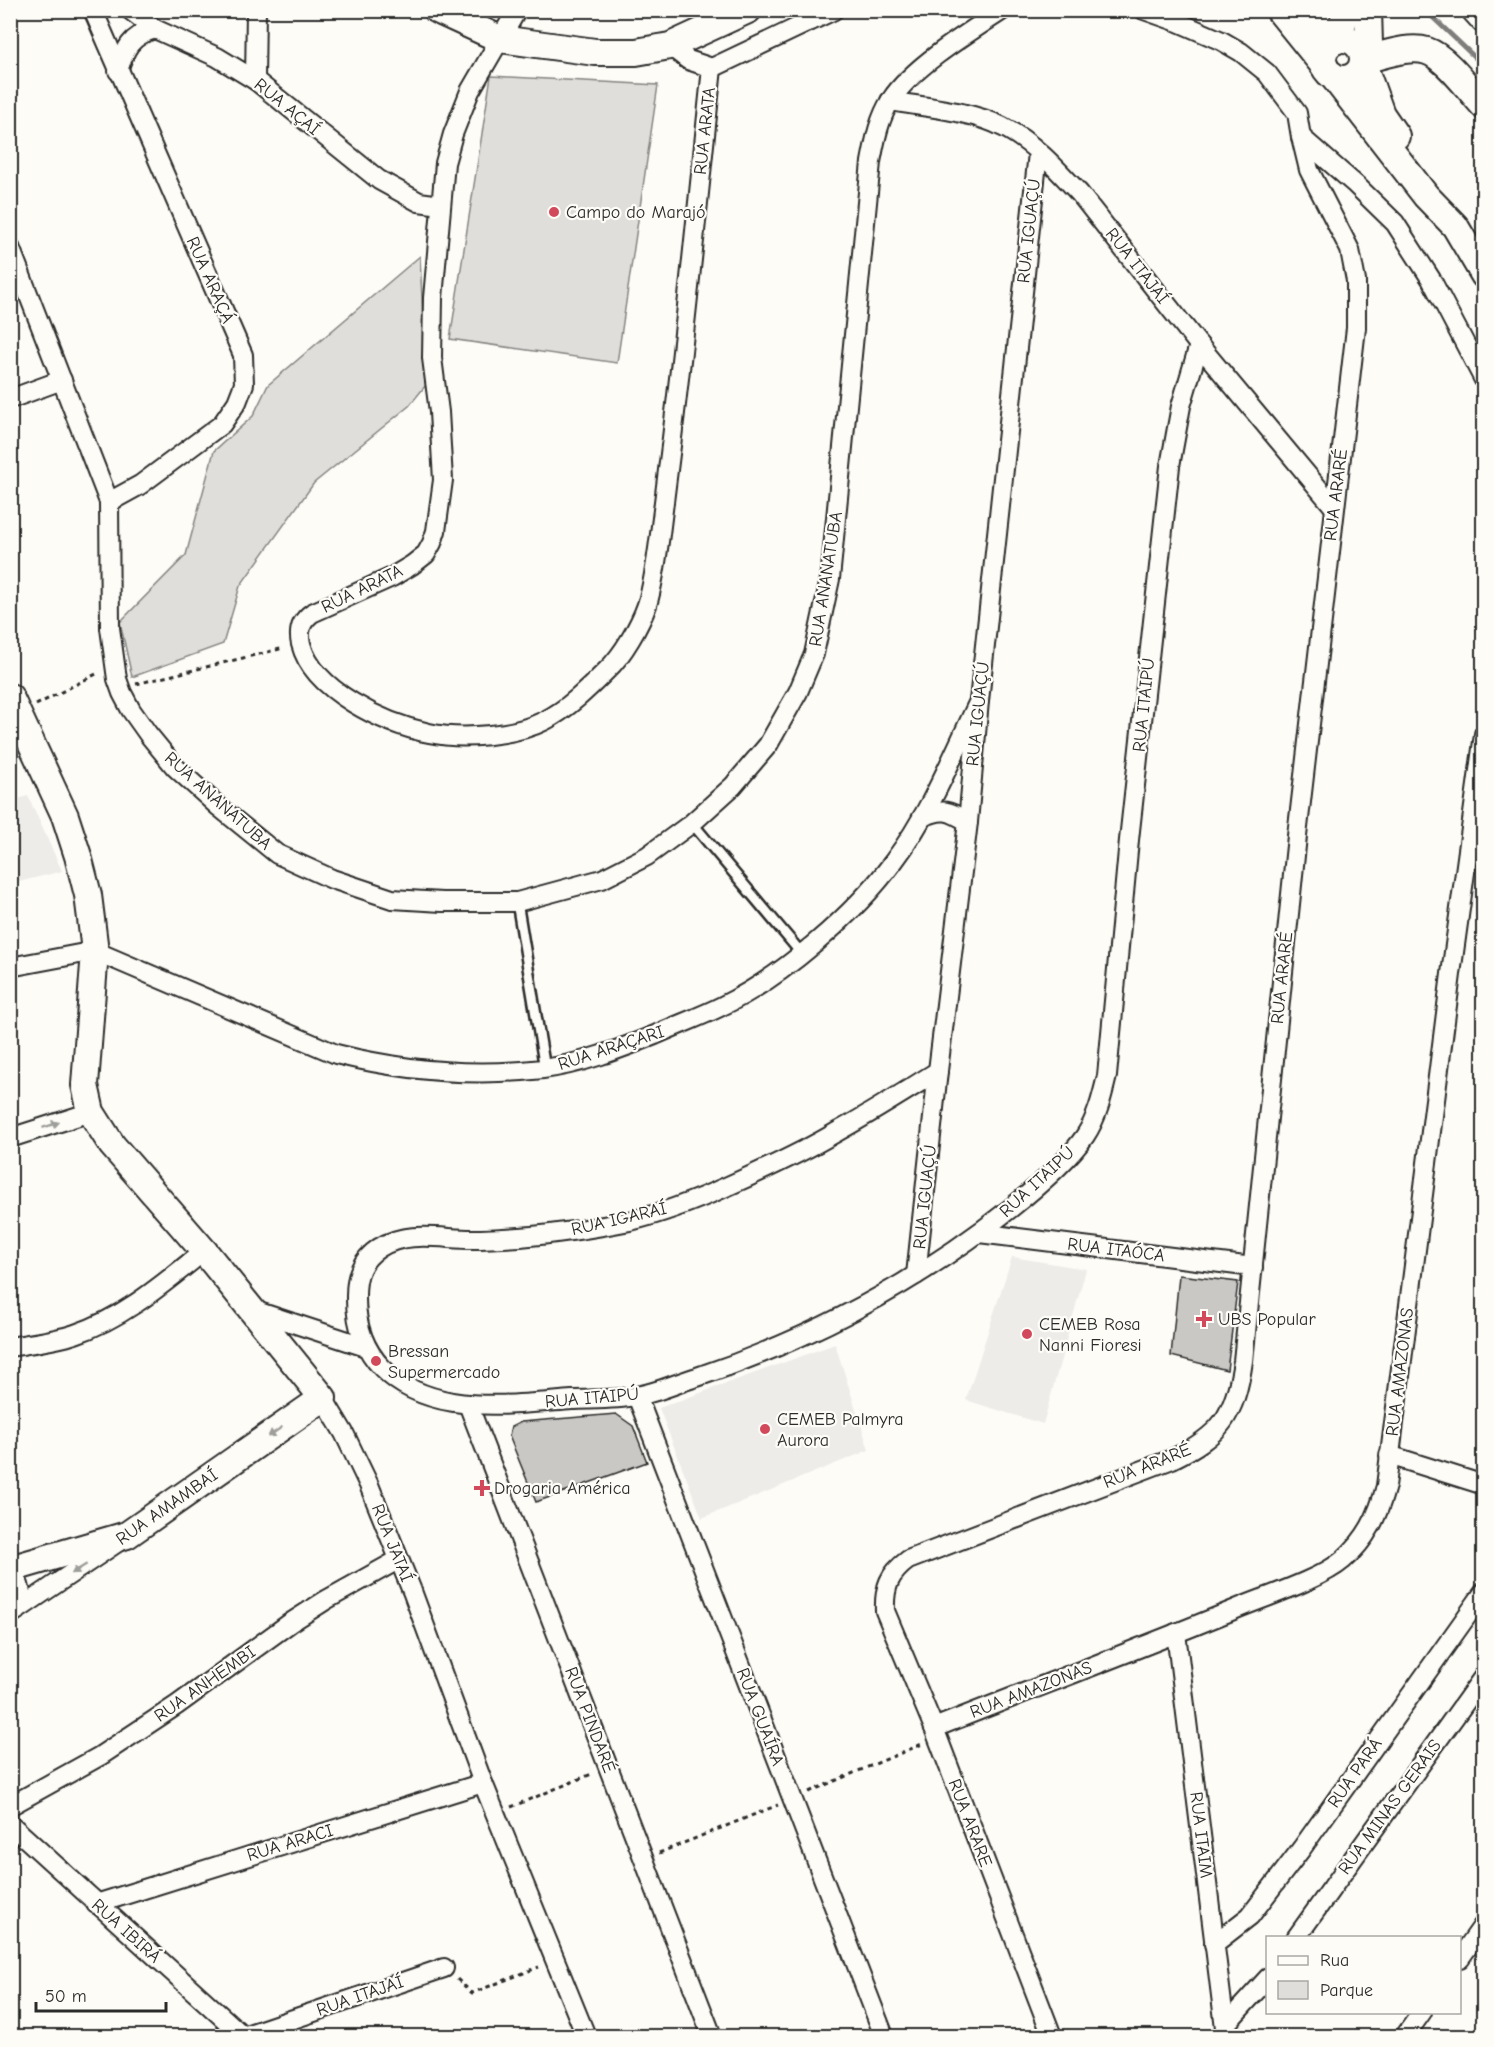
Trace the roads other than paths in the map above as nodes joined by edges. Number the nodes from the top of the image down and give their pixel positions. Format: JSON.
{"nodes":[{"id":1,"x":93,"y":10,"type":"edge"},
{"id":2,"x":130,"y":10,"type":"edge"},
{"id":3,"x":256,"y":10,"type":"edge"},
{"id":4,"x":518,"y":10,"type":"edge"},
{"id":5,"x":748,"y":10,"type":"edge"},
{"id":6,"x":834,"y":10,"type":"edge"},
{"id":7,"x":1003,"y":10,"type":"edge"},
{"id":8,"x":1144,"y":10,"type":"edge"},
{"id":9,"x":1279,"y":10,"type":"edge"},
{"id":10,"x":1290,"y":10,"type":"edge"},
{"id":11,"x":1347,"y":10,"type":"edge"},
{"id":12,"x":1368,"y":10,"type":"edge"},
{"id":13,"x":1475,"y":10,"type":"edge"},
{"id":14,"x":448,"y":12,"type":"edge"},
{"id":15,"x":1484,"y":20,"type":"edge"},
{"id":16,"x":154,"y":29,"type":"junction"},
{"id":17,"x":500,"y":39,"type":"junction"},
{"id":18,"x":1335,"y":41,"type":"junction"},
{"id":19,"x":670,"y":46,"type":"junction"},
{"id":20,"x":1363,"y":60,"type":"junction"},
{"id":21,"x":712,"y":68,"type":"junction"},
{"id":22,"x":118,"y":71,"type":"junction"},
{"id":23,"x":1329,"y":71,"type":"junction"},
{"id":24,"x":255,"y":80,"type":"junction"},
{"id":25,"x":890,"y":101,"type":"junction"},
{"id":26,"x":1484,"y":106,"type":"edge"},
{"id":27,"x":1300,"y":137,"type":"junction"},
{"id":28,"x":1038,"y":153,"type":"junction"},
{"id":29,"x":441,"y":205,"type":"junction"},
{"id":30,"x":1455,"y":226,"type":"junction"},
{"id":31,"x":10,"y":247,"type":"edge"},
{"id":32,"x":1484,"y":275,"type":"edge"},
{"id":33,"x":1199,"y":345,"type":"junction"},
{"id":34,"x":62,"y":380,"type":"junction"},
{"id":35,"x":1484,"y":380,"type":"edge"},
{"id":36,"x":10,"y":399,"type":"edge"},
{"id":37,"x":109,"y":502,"type":"junction"},
{"id":38,"x":1334,"y":507,"type":"junction"},
{"id":39,"x":979,"y":701,"type":"junction"},
{"id":40,"x":14,"y":705,"type":"edge"},
{"id":41,"x":1484,"y":734,"type":"edge"},
{"id":42,"x":922,"y":817,"type":"junction"},
{"id":43,"x":968,"y":822,"type":"junction"},
{"id":44,"x":692,"y":824,"type":"junction"},
{"id":45,"x":517,"y":902,"type":"junction"},
{"id":46,"x":95,"y":951,"type":"junction"},
{"id":47,"x":802,"y":954,"type":"junction"},
{"id":48,"x":10,"y":967,"type":"edge"},
{"id":49,"x":545,"y":1069,"type":"junction"},
{"id":50,"x":938,"y":1071,"type":"junction"},
{"id":51,"x":91,"y":1112,"type":"junction"},
{"id":52,"x":10,"y":1138,"type":"edge"},
{"id":53,"x":979,"y":1233,"type":"junction"},
{"id":54,"x":204,"y":1251,"type":"junction"},
{"id":55,"x":1253,"y":1267,"type":"junction"},
{"id":56,"x":916,"y":1275,"type":"junction"},
{"id":57,"x":253,"y":1310,"type":"junction"},
{"id":58,"x":10,"y":1347,"type":"edge"},
{"id":59,"x":366,"y":1347,"type":"junction"},
{"id":60,"x":637,"y":1396,"type":"junction"},
{"id":61,"x":323,"y":1398,"type":"junction"},
{"id":62,"x":468,"y":1404,"type":"junction"},
{"id":63,"x":1389,"y":1455,"type":"junction"},
{"id":64,"x":1484,"y":1485,"type":"edge"},
{"id":65,"x":127,"y":1535,"type":"junction"},
{"id":66,"x":398,"y":1560,"type":"junction"},
{"id":67,"x":10,"y":1569,"type":"edge"},
{"id":68,"x":10,"y":1574,"type":"edge"},
{"id":69,"x":1484,"y":1592,"type":"edge"},
{"id":70,"x":17,"y":1610,"type":"edge"},
{"id":71,"x":885,"y":1611,"type":"joint"},
{"id":72,"x":1176,"y":1633,"type":"junction"},
{"id":73,"x":1484,"y":1676,"type":"edge"},
{"id":74,"x":934,"y":1728,"type":"junction"},
{"id":75,"x":483,"y":1783,"type":"junction"},
{"id":76,"x":10,"y":1806,"type":"edge"},
{"id":77,"x":10,"y":1824,"type":"edge"},
{"id":78,"x":96,"y":1904,"type":"junction"},
{"id":79,"x":1484,"y":1924,"type":"edge"},
{"id":80,"x":1297,"y":1936,"type":"edge"},
{"id":81,"x":1214,"y":1944,"type":"junction"},
{"id":82,"x":1461,"y":1958,"type":"edge"},
{"id":83,"x":444,"y":1968,"type":"road end"},
{"id":84,"x":1266,"y":1981,"type":"edge"},
{"id":85,"x":1421,"y":2014,"type":"edge"},
{"id":86,"x":1226,"y":2031,"type":"edge"},
{"id":87,"x":243,"y":2036,"type":"edge"},
{"id":88,"x":586,"y":2037,"type":"edge"},
{"id":89,"x":712,"y":2037,"type":"edge"},
{"id":90,"x":884,"y":2037,"type":"edge"},
{"id":91,"x":1052,"y":2037,"type":"edge"},
{"id":92,"x":1405,"y":2037,"type":"edge"}],
"edges":[{"from":1,"to":22,"type":"street","name":"RUA ARAÇÁ"},
{"from":2,"to":16,"type":"street","name":"RUA AÇAÍ"},
{"from":3,"to":24,"type":"street"},
{"from":4,"to":17,"type":"street","name":"RUA ARATA"},
{"from":5,"to":19,"type":"street"},
{"from":6,"to":21,"type":"street"},
{"from":7,"to":25,"type":"street","name":"RUA ANANATUBA"},
{"from":8,"to":27,"type":"street","name":"RUA ARARÉ"},
{"from":9,"to":23,"type":"street"},
{"from":10,"to":18,"type":"street"},
{"from":11,"to":18,"type":"street"},
{"from":12,"to":20,"type":"street"},
{"from":13,"to":15,"type":"street"},
{"from":14,"to":17,"type":"street"},
{"from":16,"to":22,"type":"street"},
{"from":16,"to":24,"type":"street","name":"RUA AÇAÍ"},
{"from":17,"to":19,"type":"street"},
{"from":17,"to":29,"type":"street","name":"RUA ARATA"},
{"from":18,"to":20,"type":"street"},
{"from":18,"to":23,"type":"street"},
{"from":19,"to":21,"type":"street"},
{"from":20,"to":23,"type":"street"},
{"from":20,"to":26,"type":"street"},
{"from":20,"to":30,"type":"street"},
{"from":21,"to":29,"type":"street","name":"RUA ARATA"},
{"from":22,"to":37,"type":"street","name":"RUA ARAÇÁ"},
{"from":23,"to":30,"type":"street"},
{"from":24,"to":29,"type":"street","name":"RUA AÇAÍ"},
{"from":25,"to":28,"type":"street","name":"RUA ITAJAÍ"},
{"from":25,"to":44,"type":"street","name":"RUA ANANATUBA"},
{"from":27,"to":35,"type":"street"},
{"from":27,"to":38,"type":"street","name":"RUA ARARÉ"},
{"from":28,"to":33,"type":"street","name":"RUA ITAJAÍ"},
{"from":28,"to":39,"type":"street","name":"RUA IGUAÇÚ"},
{"from":30,"to":32,"type":"street"},
{"from":31,"to":34,"type":"street","name":"RUA ANANATUBA"},
{"from":33,"to":38,"type":"street","name":"RUA ITAJAÍ"},
{"from":33,"to":53,"type":"street","name":"RUA ITAIPÚ"},
{"from":34,"to":36,"type":"street"},
{"from":34,"to":37,"type":"street","name":"RUA ANANATUBA"},
{"from":37,"to":45,"type":"street","name":"RUA ANANATUBA"},
{"from":38,"to":55,"type":"street","name":"RUA ARARÉ"},
{"from":39,"to":42,"type":"street","name":"RUA ARAÇARI"},
{"from":39,"to":43,"type":"street","name":"RUA IGUAÇÚ"},
{"from":40,"to":46,"type":"street"},
{"from":41,"to":63,"type":"street","name":"RUA AMAZONAS"},
{"from":42,"to":43,"type":"street"},
{"from":42,"to":47,"type":"street","name":"RUA ARAÇARI"},
{"from":43,"to":50,"type":"street","name":"RUA IGUAÇÚ"},
{"from":44,"to":45,"type":"street","name":"RUA ANANATUBA"},
{"from":44,"to":47,"type":"lane"},
{"from":45,"to":49,"type":"lane"},
{"from":46,"to":48,"type":"street"},
{"from":46,"to":49,"type":"street","name":"RUA ARAÇARI"},
{"from":46,"to":51,"type":"street"},
{"from":47,"to":49,"type":"street","name":"RUA ARAÇARI"},
{"from":50,"to":56,"type":"street","name":"RUA IGUAÇÚ"},
{"from":50,"to":59,"type":"street","name":"RUA IGARAÍ"},
{"from":52,"to":51,"type":"street","one_way":true},
{"from":51,"to":54,"type":"street","name":"RUA JATAÍ"},
{"from":53,"to":55,"type":"street","name":"RUA ITAÓCA"},
{"from":53,"to":56,"type":"street","name":"RUA ITAIPÚ"},
{"from":54,"to":57,"type":"street","name":"RUA JATAÍ"},
{"from":54,"to":58,"type":"street"},
{"from":55,"to":71,"type":"street","name":"RUA ARARÉ"},
{"from":56,"to":60,"type":"street","name":"RUA ITAIPÚ"},
{"from":57,"to":59,"type":"street"},
{"from":57,"to":61,"type":"street","name":"RUA JATAÍ"},
{"from":59,"to":62,"type":"street","name":"RUA ITAIPÚ"},
{"from":60,"to":62,"type":"street","name":"RUA ITAIPÚ"},
{"from":60,"to":90,"type":"street","name":"RUA GUAÍRA"},
{"from":61,"to":65,"type":"street","name":"RUA AMAMBAÍ","one_way":true},
{"from":61,"to":66,"type":"street","name":"RUA JATAÍ"},
{"from":62,"to":89,"type":"street","name":"RUA PINDARÉ"},
{"from":63,"to":64,"type":"street"},
{"from":63,"to":72,"type":"street","name":"RUA AMAZONAS"},
{"from":65,"to":67,"type":"street"},
{"from":65,"to":70,"type":"street","name":"RUA AMAMBAÍ","one_way":true},
{"from":66,"to":75,"type":"street","name":"RUA JATAÍ"},
{"from":66,"to":76,"type":"street","name":"RUA ANHEMBI"},
{"from":68,"to":70,"type":"street"},
{"from":69,"to":81,"type":"street","name":"RUA PARÁ"},
{"from":71,"to":74,"type":"street","name":"RUA ARARE"},
{"from":72,"to":74,"type":"street","name":"RUA AMAZONAS"},
{"from":72,"to":81,"type":"street","name":"RUA ITAIM"},
{"from":73,"to":80,"type":"street","name":"RUA MINAS GERAIS"},
{"from":74,"to":91,"type":"street","name":"RUA ARARE"},
{"from":75,"to":78,"type":"street","name":"RUA ARACI"},
{"from":75,"to":88,"type":"street","name":"RUA JATAÍ"},
{"from":77,"to":78,"type":"street","name":"RUA IBIRÁ"},
{"from":78,"to":87,"type":"street","name":"RUA IBIRÁ"},
{"from":79,"to":82,"type":"street"},
{"from":81,"to":86,"type":"street","name":"RUA ITAIM"},
{"from":83,"to":87,"type":"street","name":"RUA ITAJAÍ"},
{"from":84,"to":86,"type":"street"},
{"from":85,"to":92,"type":"street"}]}
